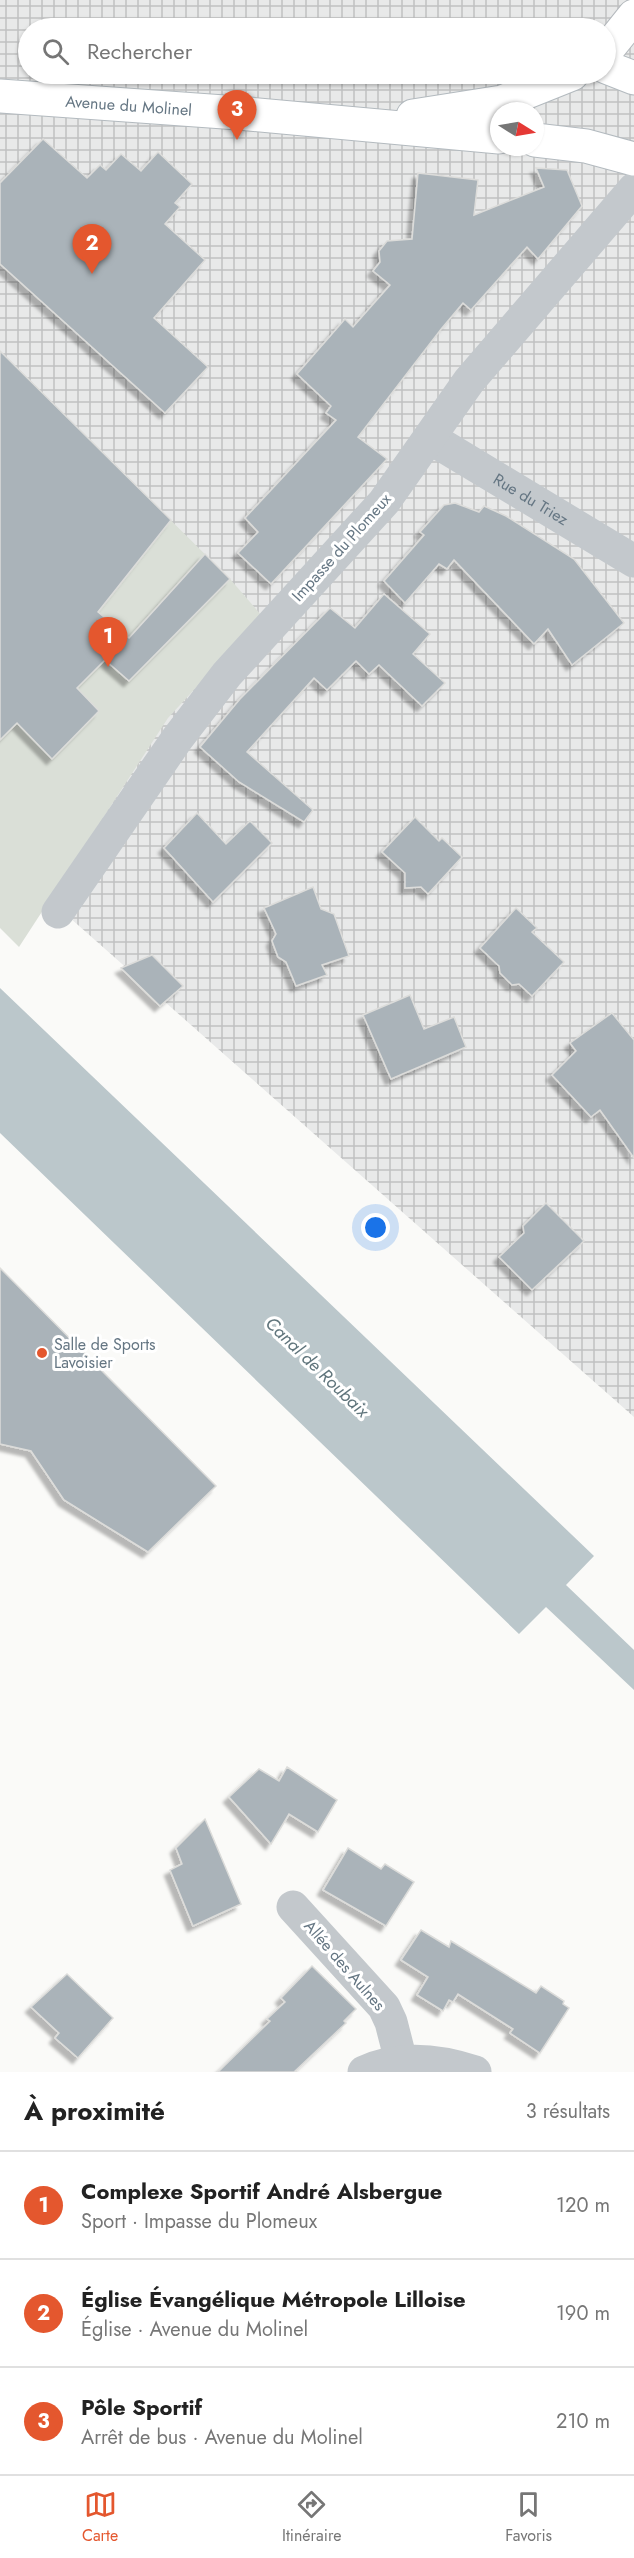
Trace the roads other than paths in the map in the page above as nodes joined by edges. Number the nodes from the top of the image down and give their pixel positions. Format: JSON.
{"nodes":[{"id":1,"x":634,"y":16,"type":"edge"},
{"id":2,"x":616,"y":38,"type":"edge"},
{"id":3,"x":616,"y":71,"type":"edge"},
{"id":4,"x":634,"y":78,"type":"edge"},
{"id":5,"x":547,"y":84,"type":"edge"},
{"id":6,"x":0,"y":96,"type":"edge"},
{"id":7,"x":330,"y":121,"type":"junction"},
{"id":8,"x":490,"y":136,"type":"edge"},
{"id":9,"x":544,"y":141,"type":"edge"},
{"id":10,"x":634,"y":159,"type":"edge"},
{"id":11,"x":634,"y":189,"type":"edge"},
{"id":12,"x":430,"y":438,"type":"junction"},
{"id":13,"x":634,"y":561,"type":"edge"},
{"id":14,"x":58,"y":912,"type":"dead end"},
{"id":15,"x":293,"y":1907,"type":"dead end"},
{"id":16,"x":401,"y":2061,"type":"junction"},
{"id":17,"x":364,"y":2072,"type":"edge"},
{"id":18,"x":475,"y":2072,"type":"edge"}],
"edges":[{"from":1,"to":2,"type":"main road"},
{"from":3,"to":4,"type":"main road"},
{"from":5,"to":7,"type":"main road","name":"Avenue du Molinel"},
{"from":6,"to":7,"type":"main road","name":"Avenue du Molinel"},
{"from":7,"to":8,"type":"main road","name":"Avenue du Molinel"},
{"from":9,"to":10,"type":"main road"},
{"from":11,"to":12,"type":"street","name":"Impasse du Plomeux"},
{"from":12,"to":13,"type":"street","name":"Rue du Triez"},
{"from":12,"to":14,"type":"street","name":"Impasse du Plomeux"},
{"from":15,"to":16,"type":"street","name":"Allée des Aulnes"},
{"from":16,"to":17,"type":"street"},
{"from":16,"to":18,"type":"street"}]}
